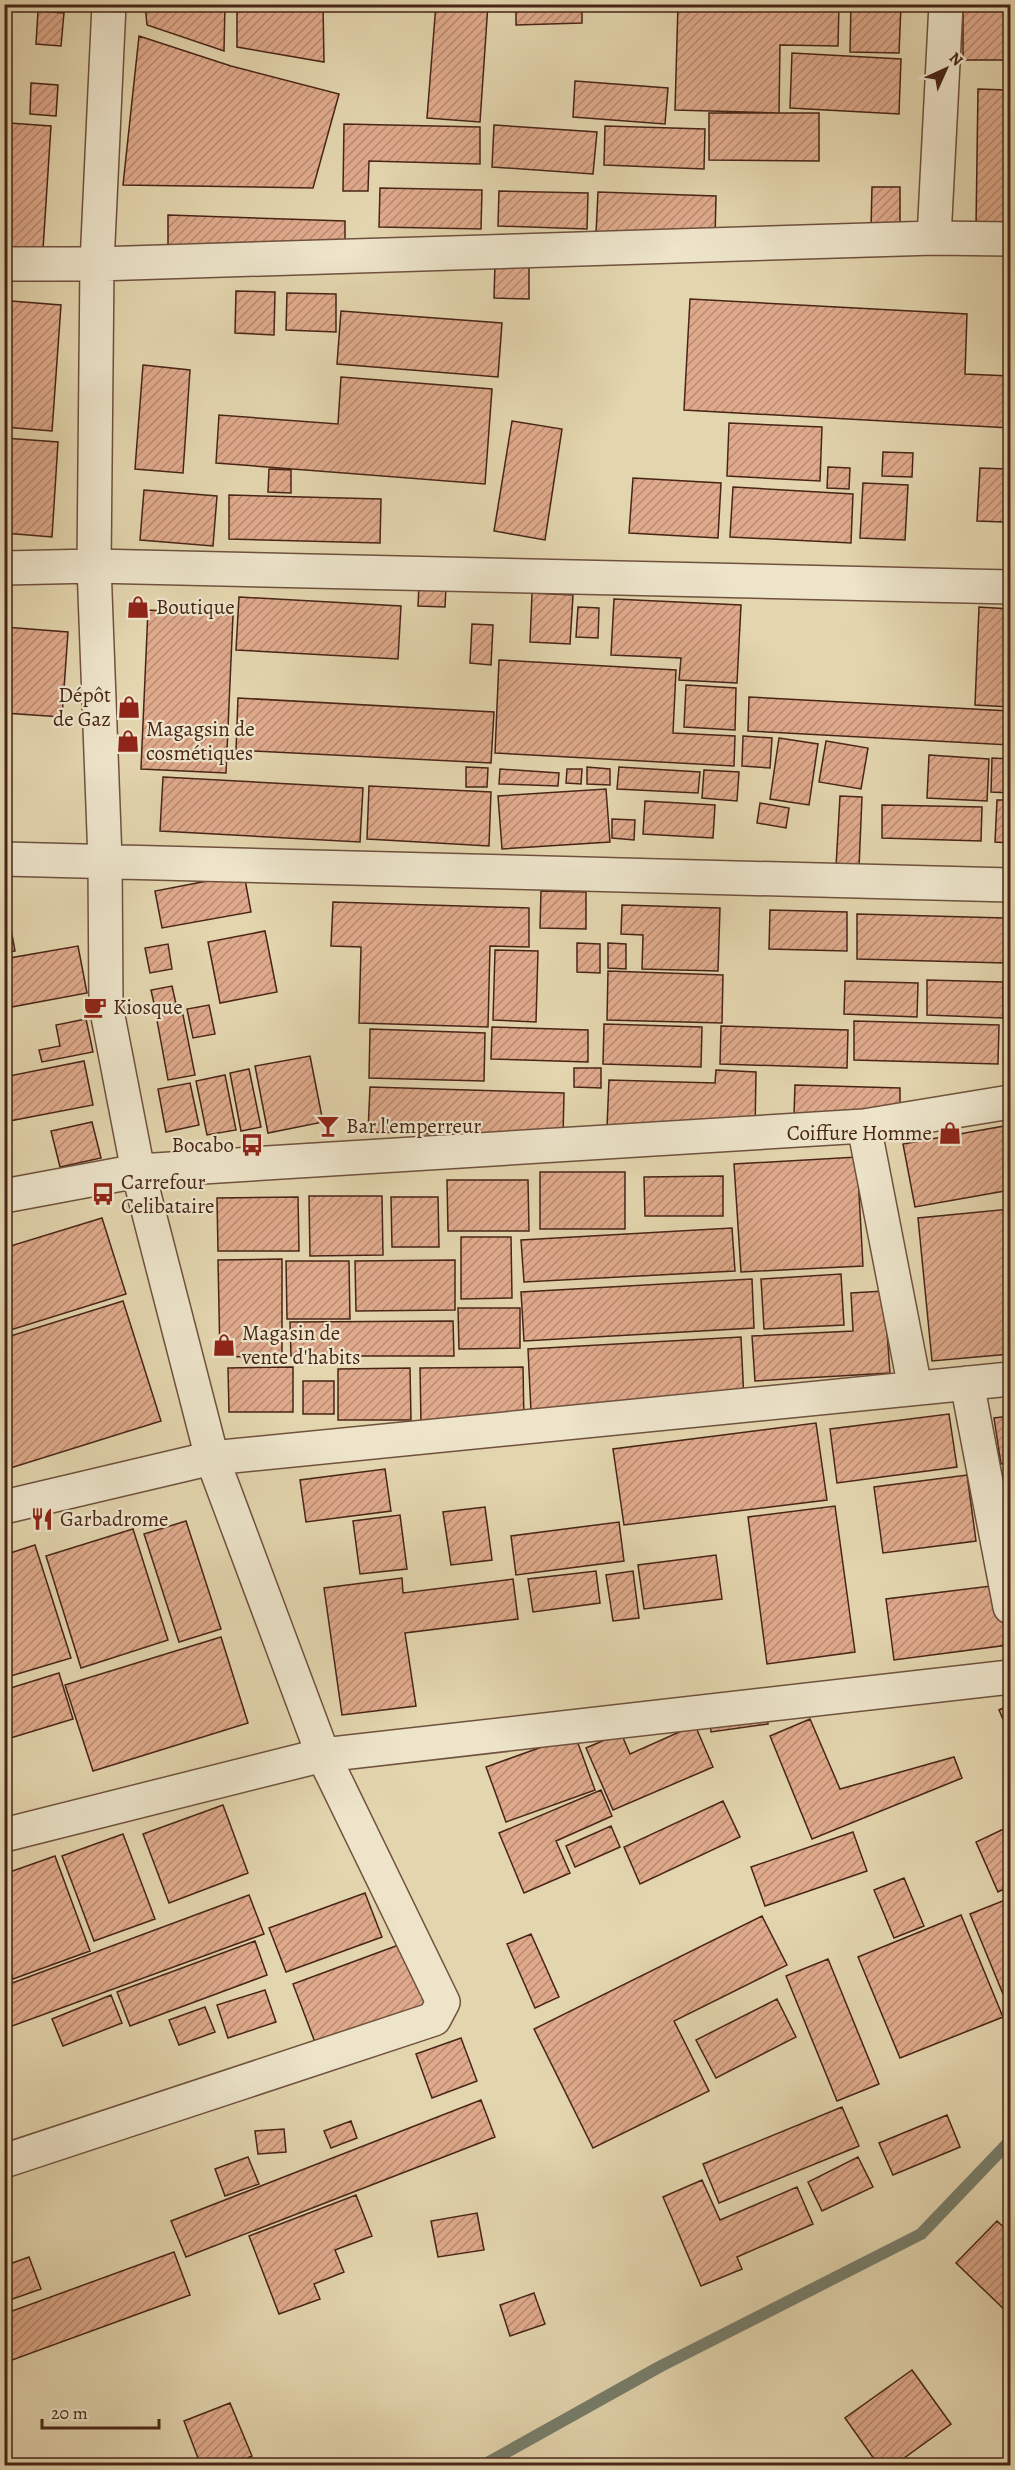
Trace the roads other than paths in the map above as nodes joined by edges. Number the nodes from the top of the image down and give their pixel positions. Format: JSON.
{"nodes":[{"id":1,"x":109,"y":4,"type":"edge"},
{"id":2,"x":946,"y":4,"type":"edge"},
{"id":3,"x":934,"y":238,"type":"junction"},
{"id":4,"x":1011,"y":239,"type":"edge"},
{"id":5,"x":4,"y":264,"type":"edge"},
{"id":6,"x":97,"y":264,"type":"junction"},
{"id":7,"x":94,"y":566,"type":"junction"},
{"id":8,"x":4,"y":568,"type":"edge"},
{"id":9,"x":1011,"y":587,"type":"edge"},
{"id":10,"x":4,"y":859,"type":"edge"},
{"id":11,"x":105,"y":860,"type":"junction"},
{"id":12,"x":1011,"y":885,"type":"edge"},
{"id":13,"x":1011,"y":1102,"type":"edge"},
{"id":14,"x":864,"y":1126,"type":"junction"},
{"id":15,"x":138,"y":1170,"type":"junction"},
{"id":16,"x":4,"y":1196,"type":"edge"},
{"id":17,"x":1011,"y":1379,"type":"edge"},
{"id":18,"x":967,"y":1383,"type":"junction"},
{"id":19,"x":915,"y":1388,"type":"junction"},
{"id":20,"x":212,"y":1458,"type":"junction"},
{"id":21,"x":4,"y":1507,"type":"edge"},
{"id":22,"x":1011,"y":1606,"type":"edge"},
{"id":23,"x":1011,"y":1677,"type":"edge"},
{"id":24,"x":323,"y":1755,"type":"junction"},
{"id":25,"x":4,"y":1835,"type":"edge"},
{"id":26,"x":4,"y":2161,"type":"edge"}],
"edges":[{"from":1,"to":6,"type":"street"},
{"from":2,"to":3,"type":"street"},
{"from":3,"to":4,"type":"street"},
{"from":3,"to":6,"type":"street"},
{"from":5,"to":6,"type":"street"},
{"from":6,"to":7,"type":"street"},
{"from":7,"to":8,"type":"street"},
{"from":7,"to":9,"type":"street"},
{"from":7,"to":11,"type":"street"},
{"from":10,"to":11,"type":"street"},
{"from":11,"to":12,"type":"street"},
{"from":11,"to":15,"type":"street"},
{"from":13,"to":14,"type":"street"},
{"from":14,"to":15,"type":"street"},
{"from":14,"to":19,"type":"street"},
{"from":15,"to":16,"type":"street"},
{"from":15,"to":20,"type":"street"},
{"from":17,"to":18,"type":"street"},
{"from":18,"to":19,"type":"street"},
{"from":18,"to":22,"type":"street"},
{"from":19,"to":20,"type":"street"},
{"from":20,"to":21,"type":"street"},
{"from":20,"to":24,"type":"street"},
{"from":23,"to":24,"type":"street"},
{"from":24,"to":25,"type":"street"},
{"from":24,"to":26,"type":"street"}]}
